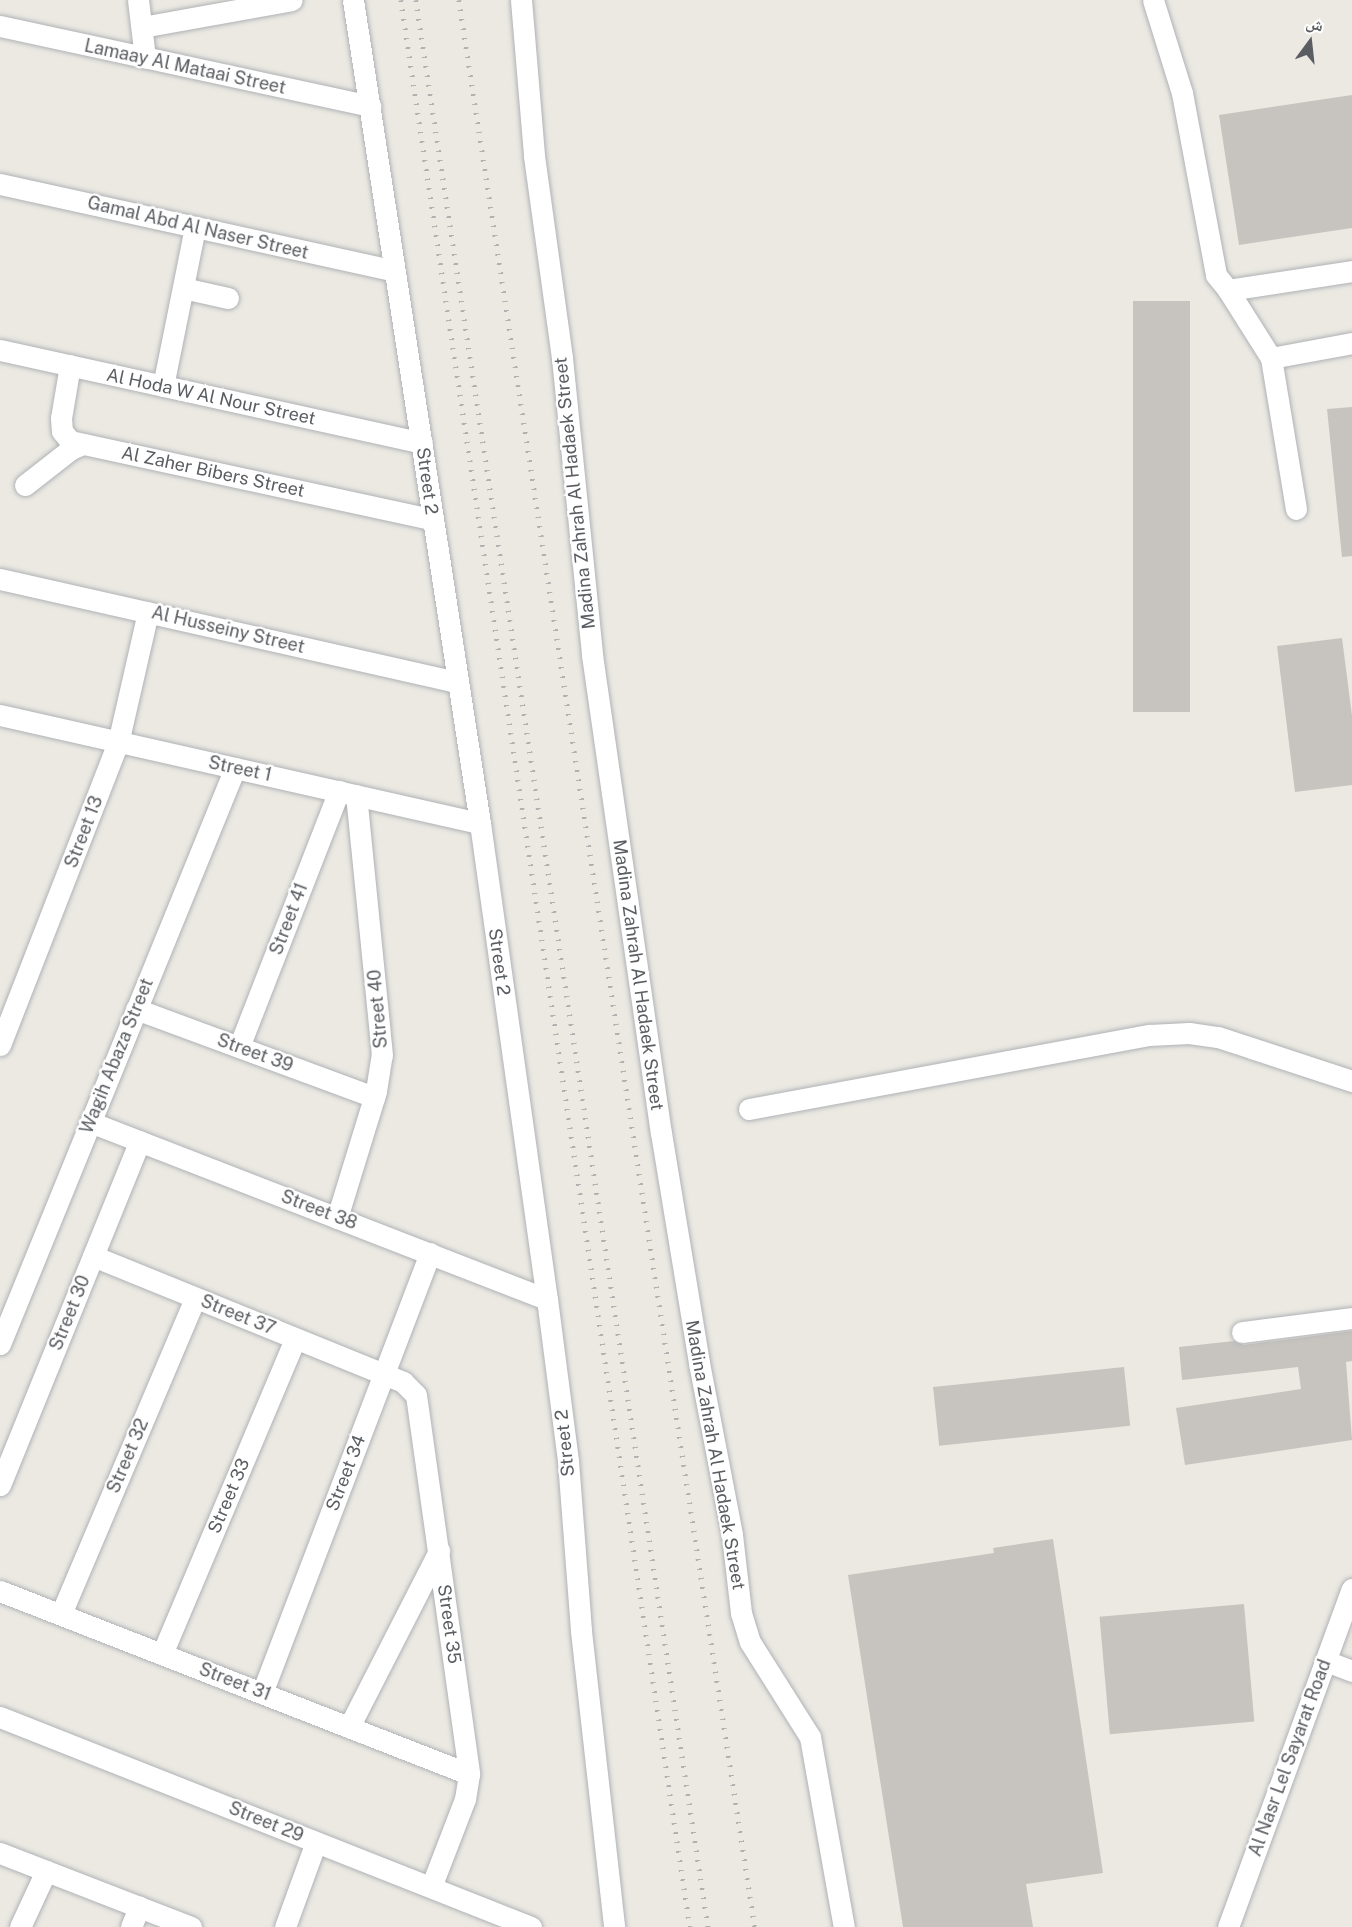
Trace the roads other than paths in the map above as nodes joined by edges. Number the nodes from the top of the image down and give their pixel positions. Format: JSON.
{"nodes":[{"id":1,"x":138,"y":0,"type":"edge"},
{"id":2,"x":292,"y":0,"type":"edge"},
{"id":3,"x":353,"y":0,"type":"edge"},
{"id":4,"x":521,"y":0,"type":"edge"},
{"id":5,"x":1154,"y":0,"type":"edge"},
{"id":6,"x":0,"y":27,"type":"edge"},
{"id":7,"x":142,"y":27,"type":"junction"},
{"id":8,"x":145,"y":58,"type":"junction"},
{"id":9,"x":370,"y":106,"type":"junction"},
{"id":10,"x":0,"y":184,"type":"edge"},
{"id":11,"x":195,"y":227,"type":"junction"},
{"id":12,"x":395,"y":271,"type":"junction"},
{"id":13,"x":1352,"y":271,"type":"edge"},
{"id":14,"x":183,"y":288,"type":"junction"},
{"id":15,"x":1228,"y":290,"type":"junction"},
{"id":16,"x":228,"y":298,"type":"dead end"},
{"id":17,"x":1352,"y":343,"type":"edge"},
{"id":18,"x":0,"y":350,"type":"edge"},
{"id":19,"x":1271,"y":358,"type":"junction"},
{"id":20,"x":70,"y":365,"type":"junction"},
{"id":21,"x":163,"y":386,"type":"junction"},
{"id":22,"x":83,"y":444,"type":"junction"},
{"id":23,"x":422,"y":444,"type":"junction"},
{"id":24,"x":25,"y":485,"type":"dead end"},
{"id":25,"x":1296,"y":509,"type":"dead end"},
{"id":26,"x":432,"y":519,"type":"junction"},
{"id":27,"x":0,"y":579,"type":"edge"},
{"id":28,"x":148,"y":612,"type":"junction"},
{"id":29,"x":457,"y":682,"type":"junction"},
{"id":30,"x":0,"y":715,"type":"edge"},
{"id":31,"x":118,"y":743,"type":"junction"},
{"id":32,"x":235,"y":768,"type":"junction"},
{"id":33,"x":347,"y":793,"type":"junction"},
{"id":34,"x":480,"y":823,"type":"junction"},
{"id":35,"x":136,"y":1009,"type":"junction"},
{"id":36,"x":0,"y":1045,"type":"edge"},
{"id":37,"x":239,"y":1047,"type":"junction"},
{"id":38,"x":1352,"y":1081,"type":"edge"},
{"id":39,"x":374,"y":1097,"type":"junction"},
{"id":40,"x":749,"y":1109,"type":"dead end"},
{"id":41,"x":90,"y":1122,"type":"junction"},
{"id":42,"x":140,"y":1141,"type":"junction"},
{"id":43,"x":337,"y":1218,"type":"junction"},
{"id":44,"x":430,"y":1253,"type":"junction"},
{"id":45,"x":93,"y":1256,"type":"junction"},
{"id":46,"x":195,"y":1298,"type":"junction"},
{"id":47,"x":547,"y":1299,"type":"junction"},
{"id":48,"x":1352,"y":1318,"type":"edge"},
{"id":49,"x":1242,"y":1332,"type":"dead end"},
{"id":50,"x":295,"y":1339,"type":"junction"},
{"id":51,"x":0,"y":1344,"type":"edge"},
{"id":52,"x":383,"y":1375,"type":"junction"},
{"id":53,"x":0,"y":1485,"type":"edge"},
{"id":54,"x":439,"y":1551,"type":"junction"},
{"id":55,"x":1352,"y":1589,"type":"edge"},
{"id":56,"x":0,"y":1591,"type":"edge"},
{"id":57,"x":60,"y":1614,"type":"junction"},
{"id":58,"x":162,"y":1654,"type":"junction"},
{"id":59,"x":1326,"y":1661,"type":"junction"},
{"id":60,"x":1352,"y":1671,"type":"edge"},
{"id":61,"x":262,"y":1693,"type":"junction"},
{"id":62,"x":0,"y":1717,"type":"edge"},
{"id":63,"x":349,"y":1727,"type":"junction"},
{"id":64,"x":470,"y":1774,"type":"junction"},
{"id":65,"x":316,"y":1842,"type":"junction"},
{"id":66,"x":0,"y":1853,"type":"edge"},
{"id":67,"x":46,"y":1871,"type":"junction"},
{"id":68,"x":431,"y":1887,"type":"junction"},
{"id":69,"x":139,"y":1907,"type":"junction"},
{"id":70,"x":527,"y":1926,"type":"edge"},
{"id":71,"x":20,"y":1927,"type":"edge"},
{"id":72,"x":130,"y":1927,"type":"edge"},
{"id":73,"x":191,"y":1927,"type":"edge"},
{"id":74,"x":285,"y":1927,"type":"edge"},
{"id":75,"x":614,"y":1927,"type":"edge"},
{"id":76,"x":844,"y":1927,"type":"edge"},
{"id":77,"x":1228,"y":1927,"type":"edge"}],
"edges":[{"from":1,"to":7,"type":"street"},
{"from":2,"to":7,"type":"street"},
{"from":3,"to":9,"type":"street","name":"Street 2"},
{"from":4,"to":76,"type":"street","name":"Madina Zahrah Al Hadaek Street"},
{"from":5,"to":15,"type":"street"},
{"from":6,"to":8,"type":"street","name":"Lamaay Al Mataai Street"},
{"from":7,"to":8,"type":"street"},
{"from":8,"to":9,"type":"street","name":"Lamaay Al Mataai Street"},
{"from":9,"to":12,"type":"street","name":"Street 2"},
{"from":10,"to":11,"type":"street","name":"Gamal Abd Al Naser Street"},
{"from":11,"to":12,"type":"street","name":"Gamal Abd Al Naser Street"},
{"from":11,"to":14,"type":"street"},
{"from":12,"to":23,"type":"street","name":"Street 2"},
{"from":13,"to":15,"type":"street"},
{"from":14,"to":16,"type":"street"},
{"from":14,"to":21,"type":"street"},
{"from":15,"to":19,"type":"street"},
{"from":17,"to":19,"type":"street"},
{"from":18,"to":20,"type":"street","name":"Al Hoda W Al Nour Street"},
{"from":19,"to":25,"type":"street"},
{"from":20,"to":21,"type":"street","name":"Al Hoda W Al Nour Street"},
{"from":20,"to":22,"type":"street","name":"Al Zaher Bibers Street"},
{"from":21,"to":23,"type":"street","name":"Al Hoda W Al Nour Street"},
{"from":22,"to":24,"type":"street"},
{"from":22,"to":26,"type":"street","name":"Al Zaher Bibers Street"},
{"from":23,"to":26,"type":"street","name":"Street 2"},
{"from":26,"to":29,"type":"street","name":"Street 2"},
{"from":27,"to":28,"type":"street","name":"Al Husseiny Street"},
{"from":28,"to":29,"type":"street","name":"Al Husseiny Street"},
{"from":28,"to":31,"type":"street","name":"Street 13"},
{"from":29,"to":34,"type":"street","name":"Street 2"},
{"from":30,"to":31,"type":"street","name":"Street 1"},
{"from":31,"to":32,"type":"street","name":"Street 1"},
{"from":31,"to":36,"type":"street","name":"Street 13"},
{"from":32,"to":33,"type":"street","name":"Street 1"},
{"from":32,"to":35,"type":"street","name":"Wagih Abaza Street"},
{"from":33,"to":34,"type":"street","name":"Street 1"},
{"from":33,"to":37,"type":"street","name":"Street 41"},
{"from":33,"to":39,"type":"street","name":"Street 40"},
{"from":34,"to":47,"type":"street","name":"Street 2"},
{"from":35,"to":37,"type":"street","name":"Street 39"},
{"from":35,"to":41,"type":"street","name":"Wagih Abaza Street"},
{"from":37,"to":39,"type":"street","name":"Street 39"},
{"from":38,"to":40,"type":"street"},
{"from":39,"to":43,"type":"street","name":"Street 40"},
{"from":41,"to":42,"type":"street","name":"Street 38"},
{"from":41,"to":51,"type":"street","name":"Wagih Abaza Street"},
{"from":42,"to":43,"type":"street","name":"Street 38"},
{"from":42,"to":45,"type":"street","name":"Street 30"},
{"from":43,"to":44,"type":"street","name":"Street 38"},
{"from":44,"to":47,"type":"street","name":"Street 38"},
{"from":44,"to":52,"type":"street","name":"Street 34"},
{"from":45,"to":46,"type":"street","name":"Street 37"},
{"from":45,"to":53,"type":"street","name":"Street 30"},
{"from":46,"to":50,"type":"street","name":"Street 37"},
{"from":46,"to":57,"type":"street","name":"Street 32"},
{"from":47,"to":75,"type":"street","name":"Street 2"},
{"from":48,"to":49,"type":"street"},
{"from":50,"to":52,"type":"street","name":"Street 37"},
{"from":50,"to":58,"type":"street","name":"Street 33"},
{"from":52,"to":54,"type":"street","name":"Street 35"},
{"from":52,"to":61,"type":"street","name":"Street 34"},
{"from":54,"to":63,"type":"street"},
{"from":54,"to":64,"type":"street","name":"Street 35"},
{"from":55,"to":59,"type":"street","name":"Al Nasr Lel Sayarat Road"},
{"from":56,"to":57,"type":"street","name":"Street 31"},
{"from":57,"to":58,"type":"street","name":"Street 31"},
{"from":58,"to":61,"type":"street","name":"Street 31"},
{"from":59,"to":60,"type":"street"},
{"from":59,"to":77,"type":"street","name":"Al Nasr Lel Sayarat Road"},
{"from":61,"to":63,"type":"street","name":"Street 31"},
{"from":62,"to":65,"type":"street","name":"Street 29"},
{"from":63,"to":64,"type":"street","name":"Street 31"},
{"from":64,"to":68,"type":"street","name":"Street 35"},
{"from":65,"to":68,"type":"street","name":"Street 29"},
{"from":65,"to":74,"type":"street"},
{"from":66,"to":67,"type":"street"},
{"from":67,"to":69,"type":"street"},
{"from":67,"to":71,"type":"street"},
{"from":68,"to":70,"type":"street","name":"Street 29"},
{"from":69,"to":72,"type":"street"},
{"from":69,"to":73,"type":"street"}]}
